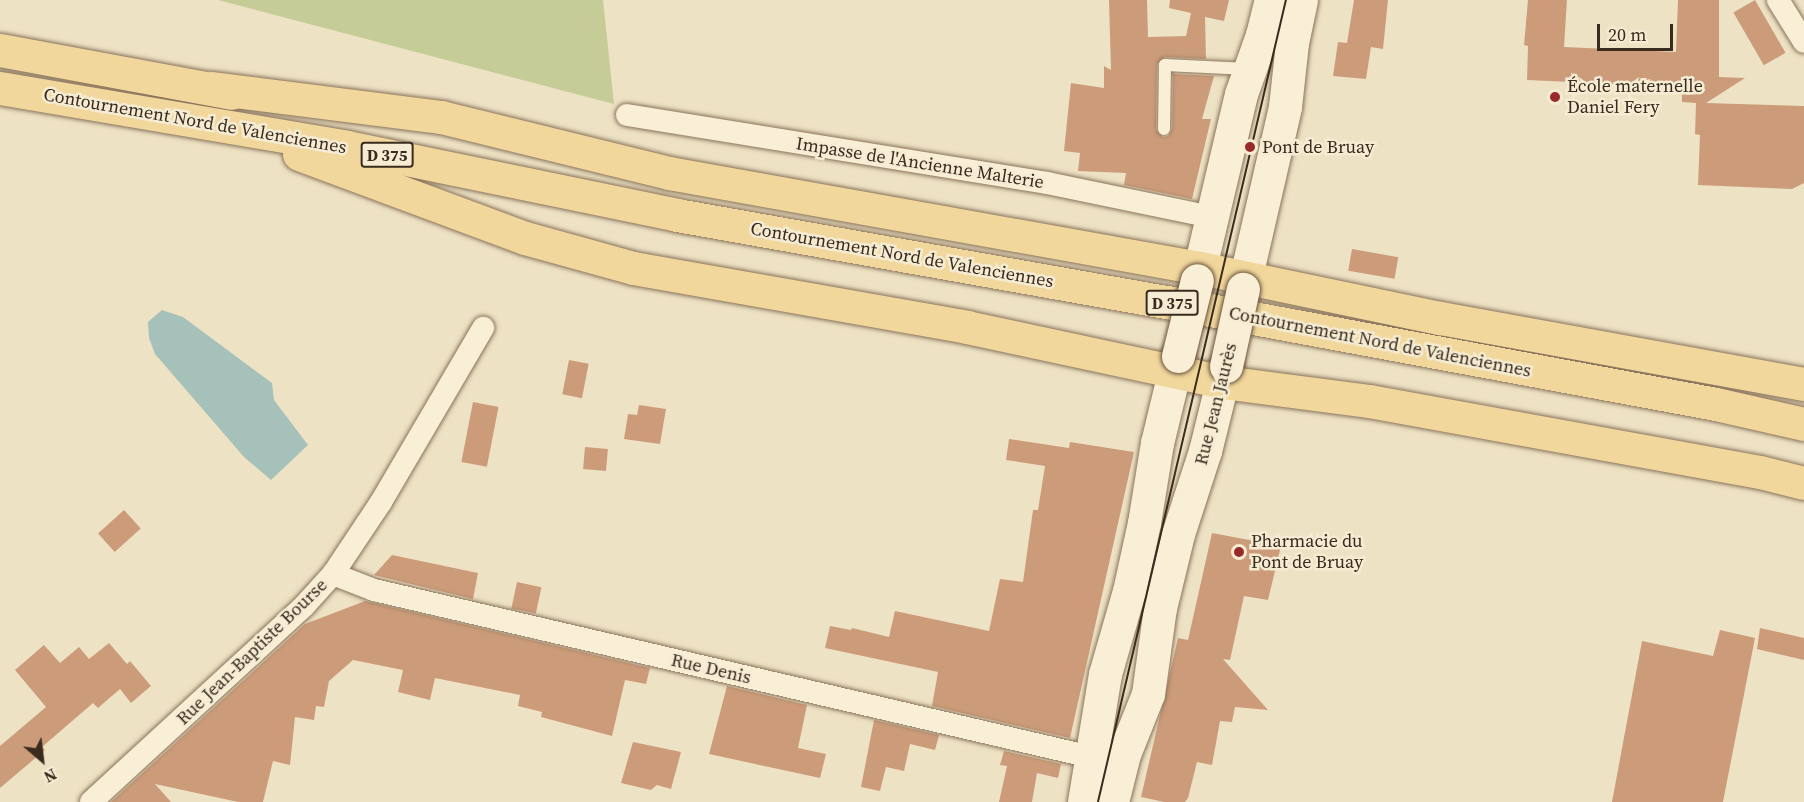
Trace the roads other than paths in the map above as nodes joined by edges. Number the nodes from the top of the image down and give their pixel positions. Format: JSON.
{"nodes":[{"id":1,"x":1271,"y":0,"type":"edge"},
{"id":2,"x":1301,"y":0,"type":"edge"},
{"id":3,"x":1778,"y":0,"type":"edge"},
{"id":4,"x":1804,"y":42,"type":"edge"},
{"id":5,"x":0,"y":48,"type":"edge"},
{"id":6,"x":1250,"y":69,"type":"junction"},
{"id":7,"x":0,"y":88,"type":"edge"},
{"id":8,"x":211,"y":88,"type":"junction"},
{"id":9,"x":627,"y":115,"type":"dead end"},
{"id":10,"x":233,"y":128,"type":"junction"},
{"id":11,"x":1164,"y":129,"type":"dead end"},
{"id":12,"x":540,"y":186,"type":"junction"},
{"id":13,"x":1212,"y":217,"type":"junction"},
{"id":14,"x":1198,"y":274,"type":"junction"},
{"id":15,"x":1245,"y":283,"type":"junction"},
{"id":16,"x":483,"y":328,"type":"dead end"},
{"id":17,"x":1177,"y":364,"type":"junction"},
{"id":18,"x":1225,"y":374,"type":"junction"},
{"id":19,"x":1804,"y":384,"type":"edge"},
{"id":20,"x":1804,"y":424,"type":"edge"},
{"id":21,"x":1804,"y":483,"type":"edge"},
{"id":22,"x":333,"y":574,"type":"junction"},
{"id":23,"x":1091,"y":757,"type":"junction"},
{"id":24,"x":91,"y":802,"type":"edge"},
{"id":25,"x":1084,"y":802,"type":"edge"},
{"id":26,"x":1112,"y":802,"type":"edge"}],
"edges":[{"from":1,"to":6,"type":"main road"},
{"from":2,"to":15,"type":"main road","name":"Rue Jean Jaurès"},
{"from":3,"to":4,"type":"street"},
{"from":5,"to":8,"type":"main road"},
{"from":6,"to":11,"type":"lane"},
{"from":6,"to":13,"type":"main road"},
{"from":7,"to":10,"type":"main road","name":"Contournement Nord de Valenciennes","number":"D 375"},
{"from":8,"to":12,"type":"main road"},
{"from":8,"to":14,"type":"main road"},
{"from":9,"to":13,"type":"street","name":"Impasse de l'Ancienne Malterie"},
{"from":10,"to":12,"type":"main road","name":"Contournement Nord de Valenciennes","number":"D 375"},
{"from":10,"to":17,"type":"main road"},
{"from":12,"to":20,"type":"main road","name":"Contournement Nord de Valenciennes","number":"D 375"},
{"from":13,"to":14,"type":"main road"},
{"from":14,"to":15,"type":"main road"},
{"from":14,"to":17,"type":"main road","bridge":true},
{"from":15,"to":18,"type":"main road","name":"Rue Jean Jaurès","bridge":true},
{"from":15,"to":19,"type":"main road"},
{"from":16,"to":22,"type":"street","name":"Rue Jean-Baptiste Bourse"},
{"from":17,"to":18,"type":"main road"},
{"from":17,"to":23,"type":"main road"},
{"from":18,"to":21,"type":"main road"},
{"from":18,"to":26,"type":"main road","name":"Rue Jean Jaurès"},
{"from":22,"to":23,"type":"street","name":"Rue Denis"},
{"from":22,"to":24,"type":"street","name":"Rue Jean-Baptiste Bourse"},
{"from":23,"to":25,"type":"main road"}]}
